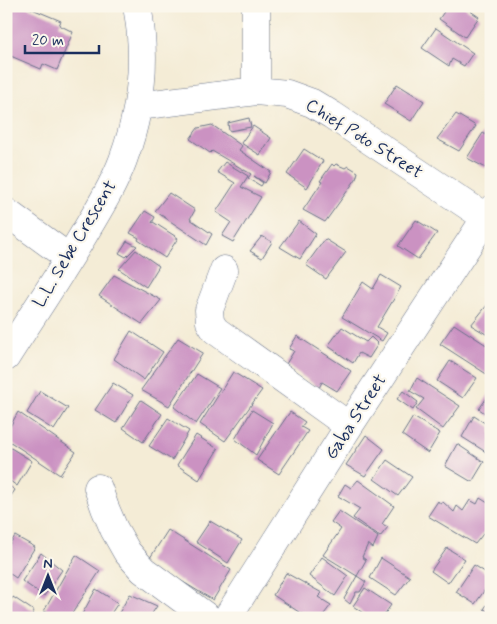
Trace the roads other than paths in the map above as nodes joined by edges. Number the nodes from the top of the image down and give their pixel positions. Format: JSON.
{"nodes":[{"id":1,"x":137,"y":6,"type":"edge"},
{"id":2,"x":256,"y":6,"type":"edge"},
{"id":3,"x":256,"y":91,"type":"junction"},
{"id":4,"x":138,"y":106,"type":"junction"},
{"id":5,"x":6,"y":212,"type":"edge"},
{"id":6,"x":489,"y":216,"type":"edge"},
{"id":7,"x":70,"y":258,"type":"junction"},
{"id":8,"x":224,"y":270,"type":"dead end"},
{"id":9,"x":6,"y":357,"type":"edge"},
{"id":10,"x":349,"y":426,"type":"junction"},
{"id":11,"x":98,"y":488,"type":"dead end"},
{"id":12,"x":208,"y":618,"type":"edge"},
{"id":13,"x":227,"y":618,"type":"edge"}],
"edges":[{"from":1,"to":4,"type":"street","name":"L.L. Sebe Crescent"},
{"from":2,"to":3,"type":"street"},
{"from":3,"to":4,"type":"street","name":"Chief Poto Street"},
{"from":3,"to":6,"type":"street","name":"Chief Poto Street"},
{"from":4,"to":7,"type":"street","name":"L.L. Sebe Crescent"},
{"from":5,"to":7,"type":"street"},
{"from":6,"to":10,"type":"street","name":"Gaba Street"},
{"from":7,"to":9,"type":"street","name":"L.L. Sebe Crescent"},
{"from":8,"to":10,"type":"street"},
{"from":10,"to":13,"type":"street","name":"Gaba Street"},
{"from":11,"to":12,"type":"street"}]}
